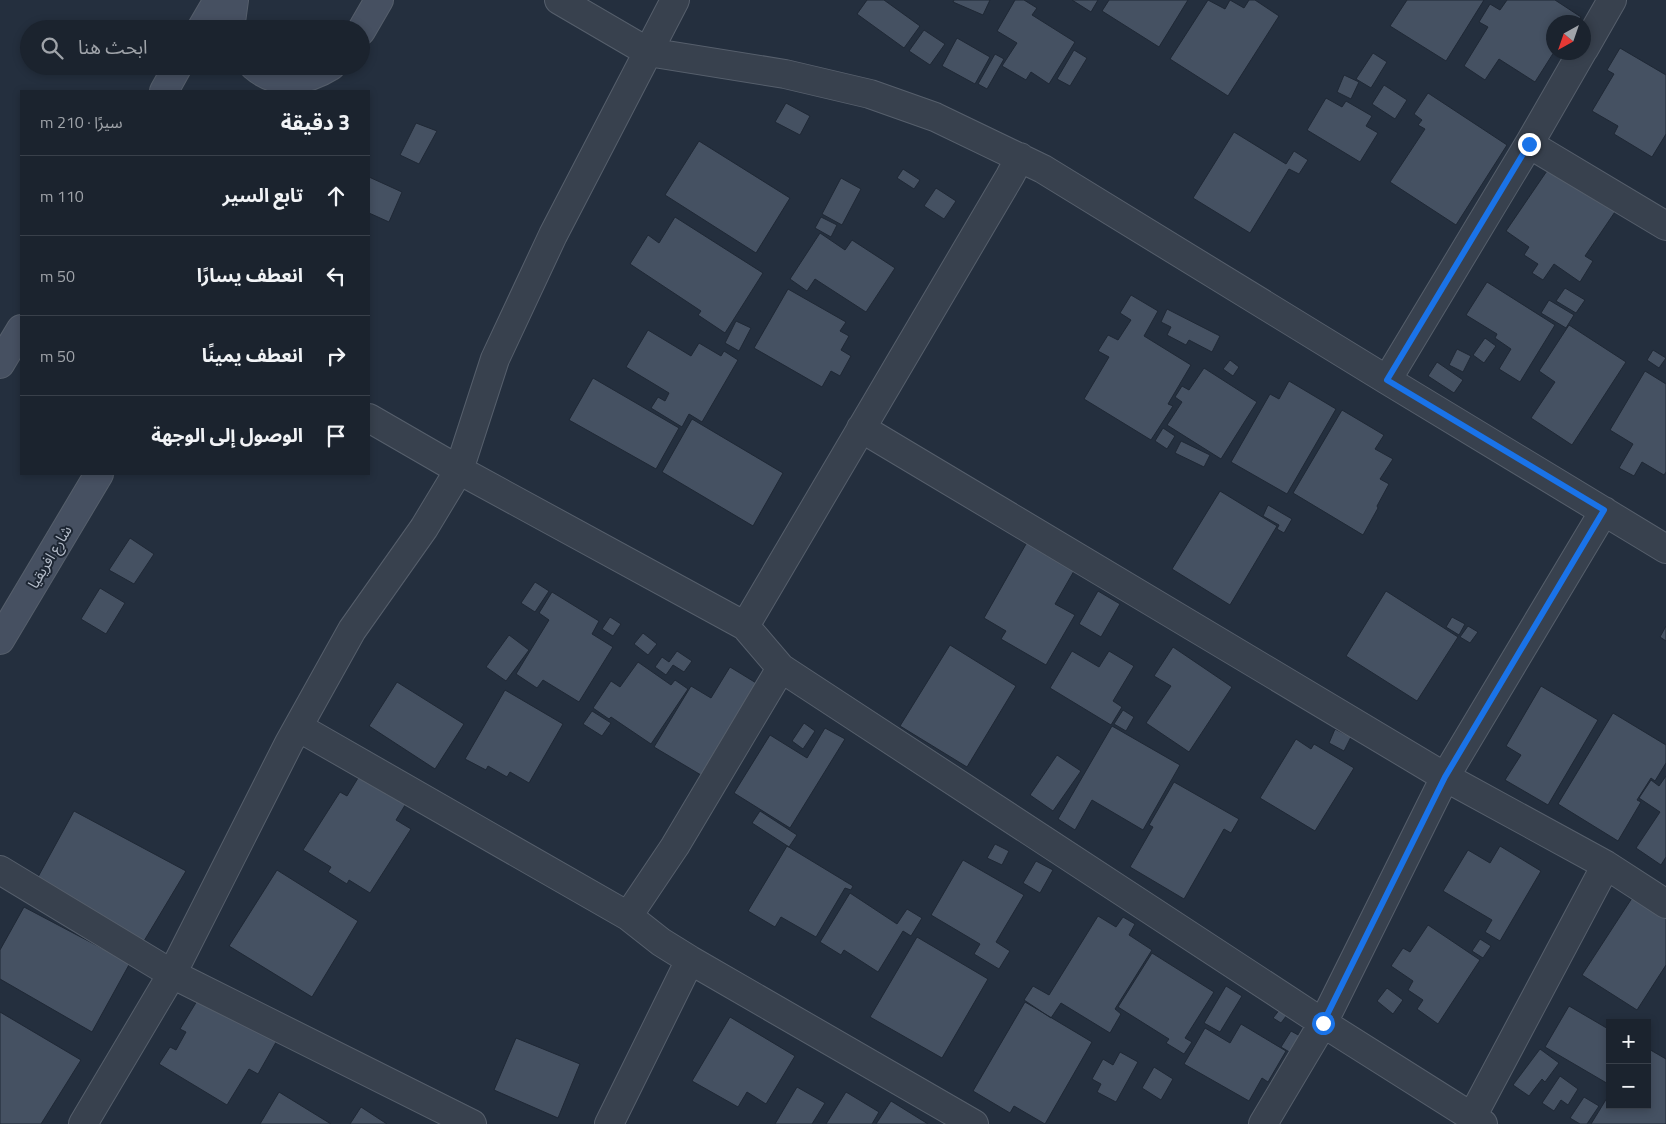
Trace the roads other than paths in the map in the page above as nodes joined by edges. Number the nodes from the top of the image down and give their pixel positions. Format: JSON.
{"nodes":[{"id":1,"x":218,"y":0,"type":"edge"},
{"id":2,"x":234,"y":0,"type":"edge"},
{"id":3,"x":379,"y":0,"type":"edge"},
{"id":4,"x":559,"y":0,"type":"edge"},
{"id":5,"x":675,"y":0,"type":"edge"},
{"id":6,"x":1612,"y":0,"type":"edge"},
{"id":7,"x":206,"y":20,"type":"edge"},
{"id":8,"x":231,"y":20,"type":"edge"},
{"id":9,"x":367,"y":20,"type":"edge"},
{"id":10,"x":1591,"y":37,"type":"edge"},
{"id":11,"x":648,"y":52,"type":"junction"},
{"id":12,"x":1578,"y":60,"type":"edge"},
{"id":13,"x":173,"y":75,"type":"edge"},
{"id":14,"x":270,"y":75,"type":"edge"},
{"id":15,"x":318,"y":75,"type":"edge"},
{"id":16,"x":336,"y":75,"type":"edge"},
{"id":17,"x":165,"y":90,"type":"edge"},
{"id":18,"x":327,"y":90,"type":"edge"},
{"id":19,"x":1529,"y":144,"type":"junction"},
{"id":20,"x":1020,"y":157,"type":"junction"},
{"id":21,"x":1666,"y":226,"type":"edge"},
{"id":22,"x":20,"y":331,"type":"edge"},
{"id":23,"x":0,"y":364,"type":"edge"},
{"id":24,"x":1387,"y":380,"type":"junction"},
{"id":25,"x":370,"y":419,"type":"edge"},
{"id":26,"x":861,"y":428,"type":"junction"},
{"id":27,"x":459,"y":470,"type":"junction"},
{"id":28,"x":98,"y":475,"type":"edge"},
{"id":29,"x":1604,"y":510,"type":"junction"},
{"id":30,"x":1666,"y":549,"type":"edge"},
{"id":31,"x":745,"y":626,"type":"junction"},
{"id":32,"x":0,"y":640,"type":"edge"},
{"id":33,"x":781,"y":668,"type":"junction"},
{"id":34,"x":298,"y":727,"type":"junction"},
{"id":35,"x":1445,"y":777,"type":"junction"},
{"id":36,"x":1606,"y":865,"type":"junction"},
{"id":37,"x":0,"y":870,"type":"edge"},
{"id":38,"x":1666,"y":904,"type":"edge"},
{"id":39,"x":628,"y":916,"type":"junction"},
{"id":40,"x":690,"y":960,"type":"junction"},
{"id":41,"x":172,"y":974,"type":"junction"},
{"id":42,"x":1323,"y":1023,"type":"junction"},
{"id":43,"x":1478,"y":1121,"type":"edge"},
{"id":44,"x":83,"y":1124,"type":"edge"},
{"id":45,"x":472,"y":1124,"type":"edge"},
{"id":46,"x":609,"y":1124,"type":"edge"},
{"id":47,"x":974,"y":1124,"type":"edge"},
{"id":48,"x":1262,"y":1124,"type":"edge"}],
"edges":[{"from":1,"to":7,"type":"street"},
{"from":2,"to":8,"type":"street"},
{"from":3,"to":9,"type":"street"},
{"from":4,"to":11,"type":"street"},
{"from":5,"to":11,"type":"street"},
{"from":6,"to":10,"type":"street"},
{"from":11,"to":20,"type":"street"},
{"from":11,"to":27,"type":"street"},
{"from":12,"to":19,"type":"street"},
{"from":13,"to":17,"type":"street"},
{"from":14,"to":15,"type":"street"},
{"from":16,"to":18,"type":"street"},
{"from":19,"to":21,"type":"street"},
{"from":19,"to":24,"type":"street"},
{"from":20,"to":24,"type":"street"},
{"from":20,"to":26,"type":"street"},
{"from":22,"to":23,"type":"street"},
{"from":24,"to":29,"type":"street"},
{"from":25,"to":27,"type":"street"},
{"from":26,"to":31,"type":"street"},
{"from":26,"to":35,"type":"street"},
{"from":27,"to":31,"type":"street"},
{"from":27,"to":34,"type":"street"},
{"from":28,"to":32,"type":"street","name":"شارع افريقيا"},
{"from":29,"to":30,"type":"street"},
{"from":29,"to":35,"type":"street"},
{"from":31,"to":33,"type":"street"},
{"from":33,"to":39,"type":"street"},
{"from":33,"to":42,"type":"street"},
{"from":34,"to":39,"type":"street"},
{"from":34,"to":41,"type":"street"},
{"from":35,"to":36,"type":"street"},
{"from":35,"to":42,"type":"street"},
{"from":36,"to":38,"type":"street"},
{"from":36,"to":43,"type":"street"},
{"from":37,"to":41,"type":"street"},
{"from":39,"to":40,"type":"street"},
{"from":40,"to":46,"type":"street"},
{"from":40,"to":47,"type":"street"},
{"from":41,"to":44,"type":"street"},
{"from":41,"to":45,"type":"street"},
{"from":42,"to":43,"type":"street"},
{"from":42,"to":48,"type":"street"}]}
